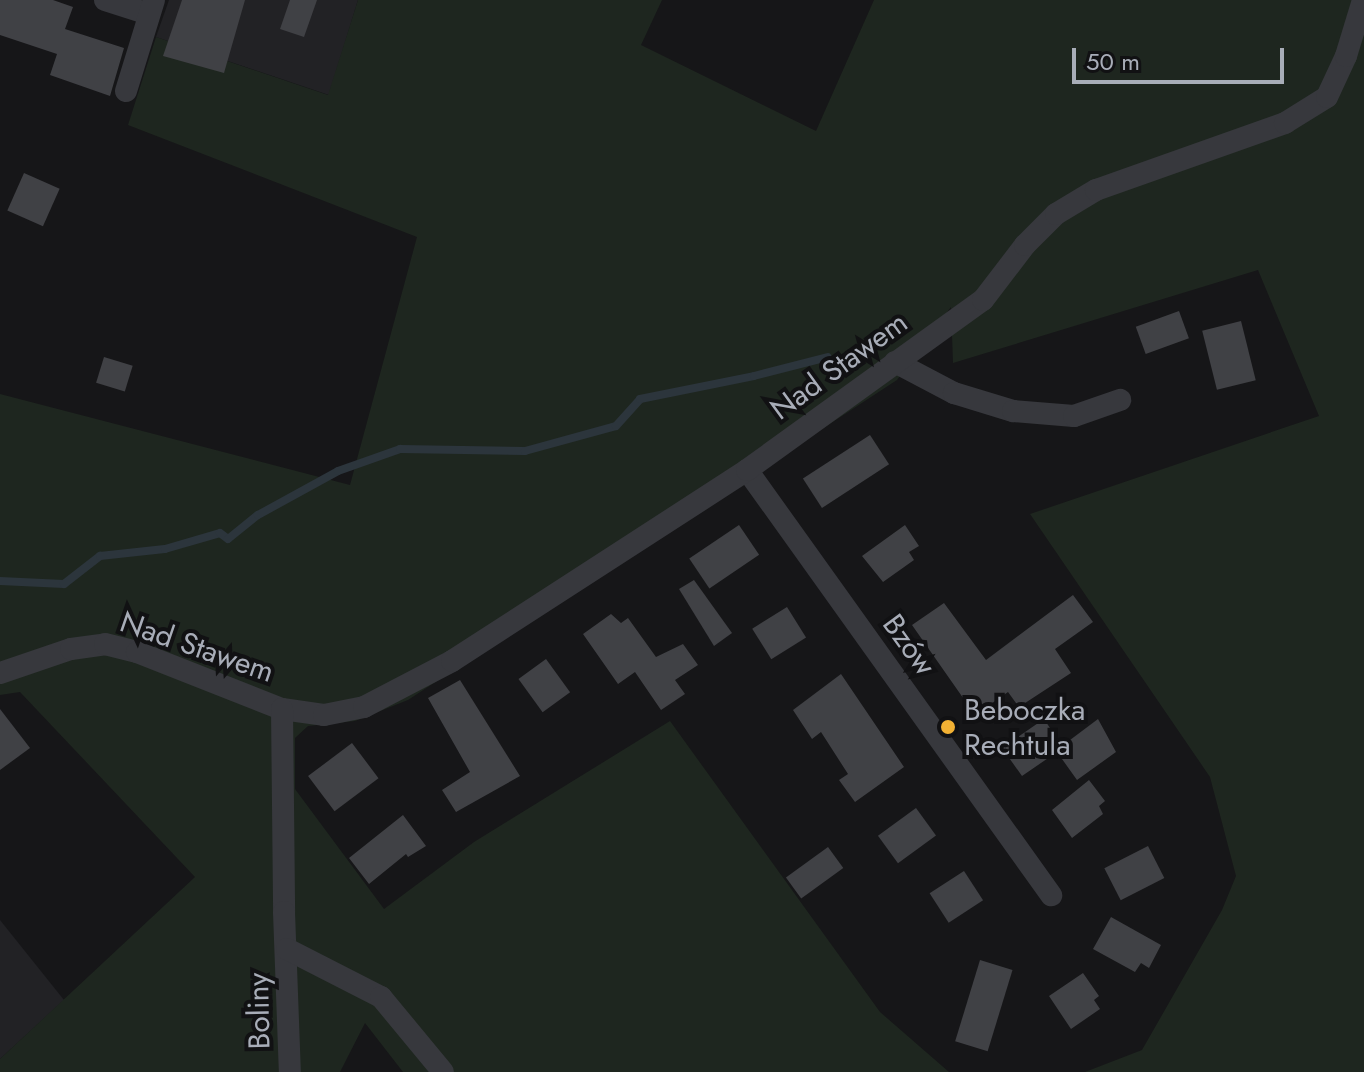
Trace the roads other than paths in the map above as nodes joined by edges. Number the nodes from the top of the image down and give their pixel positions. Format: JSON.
{"nodes":[{"id":1,"x":105,"y":0,"type":"edge"},
{"id":2,"x":1363,"y":0,"type":"edge"},
{"id":3,"x":151,"y":7,"type":"edge"},
{"id":4,"x":126,"y":91,"type":"dead end"},
{"id":5,"x":895,"y":362,"type":"junction"},
{"id":6,"x":1120,"y":400,"type":"dead end"},
{"id":7,"x":747,"y":470,"type":"junction"},
{"id":8,"x":0,"y":673,"type":"edge"},
{"id":9,"x":282,"y":709,"type":"junction"},
{"id":10,"x":1051,"y":895,"type":"dead end"},
{"id":11,"x":287,"y":949,"type":"junction"},
{"id":12,"x":290,"y":1072,"type":"edge"},
{"id":13,"x":443,"y":1072,"type":"edge"}],
"edges":[{"from":1,"to":3,"type":"street"},
{"from":2,"to":5,"type":"street","name":"Nad Stawem"},
{"from":3,"to":4,"type":"street"},
{"from":5,"to":6,"type":"street"},
{"from":5,"to":7,"type":"street","name":"Nad Stawem"},
{"from":7,"to":9,"type":"street","name":"Nad Stawem"},
{"from":7,"to":10,"type":"street","name":"Bzów"},
{"from":8,"to":9,"type":"street","name":"Nad Stawem"},
{"from":9,"to":11,"type":"street","name":"Nad Stawem"},
{"from":11,"to":12,"type":"street","name":"Boliny"},
{"from":11,"to":13,"type":"street"}]}
